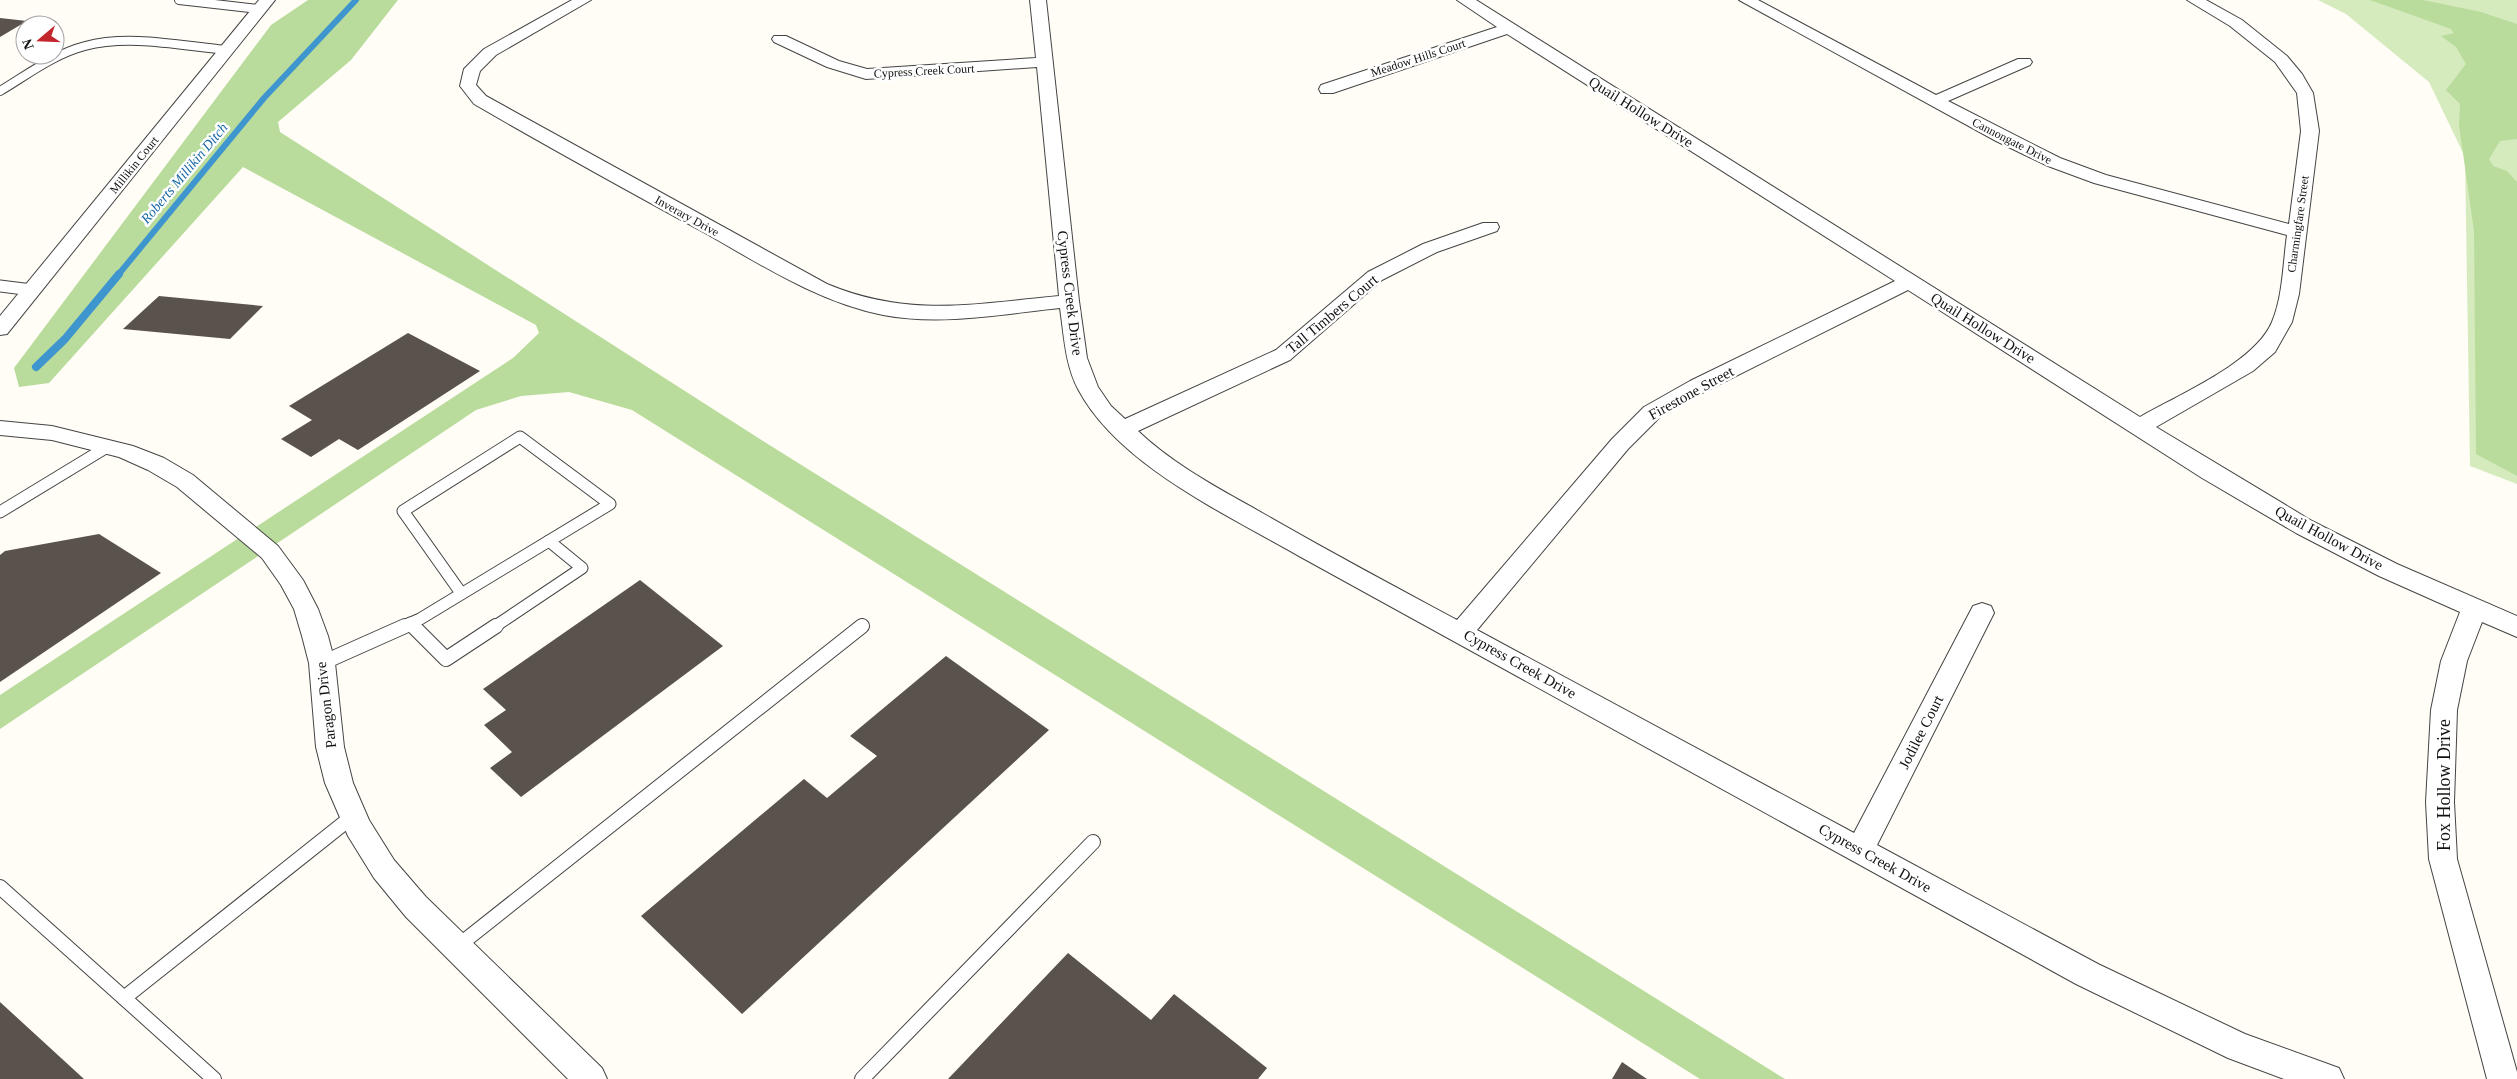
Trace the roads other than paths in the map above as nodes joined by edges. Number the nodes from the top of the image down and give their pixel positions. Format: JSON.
{"nodes":[{"id":1,"x":180,"y":0,"type":"edge"},
{"id":2,"x":583,"y":0,"type":"edge"},
{"id":3,"x":1465,"y":0,"type":"edge"},
{"id":4,"x":1747,"y":0,"type":"edge"},
{"id":5,"x":2195,"y":0,"type":"edge"},
{"id":6,"x":1045,"y":1,"type":"edge"},
{"id":7,"x":263,"y":5,"type":"edge"},
{"id":8,"x":1509,"y":28,"type":"junction"},
{"id":9,"x":780,"y":40,"type":"dead end"},
{"id":10,"x":226,"y":50,"type":"junction"},
{"id":11,"x":1044,"y":62,"type":"junction"},
{"id":12,"x":2024,"y":62,"type":"dead end"},
{"id":13,"x":1327,"y":88,"type":"dead end"},
{"id":14,"x":0,"y":91,"type":"edge"},
{"id":15,"x":1935,"y":101,"type":"junction"},
{"id":16,"x":1490,"y":227,"type":"dead end"},
{"id":17,"x":2297,"y":232,"type":"junction"},
{"id":18,"x":1909,"y":282,"type":"junction"},
{"id":19,"x":0,"y":286,"type":"edge"},
{"id":20,"x":32,"y":290,"type":"junction"},
{"id":21,"x":1069,"y":301,"type":"junction"},
{"id":22,"x":0,"y":329,"type":"edge"},
{"id":23,"x":2140,"y":427,"type":"junction"},
{"id":24,"x":0,"y":428,"type":"edge"},
{"id":25,"x":1121,"y":430,"type":"junction"},
{"id":26,"x":107,"y":447,"type":"junction"},
{"id":27,"x":0,"y":512,"type":"edge"},
{"id":28,"x":548,"y":541,"type":"junction"},
{"id":29,"x":461,"y":593,"type":"junction"},
{"id":30,"x":2474,"y":609,"type":"junction"},
{"id":31,"x":1982,"y":613,"type":"dead end"},
{"id":32,"x":410,"y":623,"type":"junction"},
{"id":33,"x":862,"y":626,"type":"dead end"},
{"id":34,"x":2517,"y":627,"type":"edge"},
{"id":35,"x":1461,"y":632,"type":"junction"},
{"id":36,"x":322,"y":663,"type":"junction"},
{"id":37,"x":353,"y":816,"type":"junction"},
{"id":38,"x":1093,"y":842,"type":"dead end"},
{"id":39,"x":1860,"y":850,"type":"junction"},
{"id":40,"x":0,"y":887,"type":"edge"},
{"id":41,"x":458,"y":946,"type":"junction"},
{"id":42,"x":124,"y":998,"type":"junction"},
{"id":43,"x":214,"y":1079,"type":"edge"},
{"id":44,"x":591,"y":1079,"type":"edge"},
{"id":45,"x":862,"y":1079,"type":"edge"},
{"id":46,"x":2328,"y":1079,"type":"edge"},
{"id":47,"x":2503,"y":1079,"type":"edge"}],
"edges":[{"from":1,"to":7,"type":"lane"},
{"from":2,"to":21,"type":"street","name":"Inverary Drive"},
{"from":3,"to":8,"type":"street","name":"Quail Hollow Drive"},
{"from":4,"to":15,"type":"street","name":"Cannongate Drive"},
{"from":5,"to":17,"type":"street","name":"Charmingfare Street"},
{"from":6,"to":11,"type":"street","name":"Cypress Creek Drive"},
{"from":7,"to":10,"type":"street","name":"Millikin Court"},
{"from":8,"to":13,"type":"street","name":"Meadow Hills Court"},
{"from":8,"to":18,"type":"street","name":"Quail Hollow Drive"},
{"from":9,"to":11,"type":"street","name":"Cypress Creek Court"},
{"from":10,"to":14,"type":"lane"},
{"from":10,"to":20,"type":"street","name":"Millikin Court"},
{"from":11,"to":21,"type":"street","name":"Cypress Creek Drive"},
{"from":12,"to":15,"type":"street"},
{"from":15,"to":17,"type":"street","name":"Cannongate Drive"},
{"from":16,"to":25,"type":"street","name":"Tall Timbers Court"},
{"from":17,"to":23,"type":"street","name":"Charmingfare Street"},
{"from":18,"to":23,"type":"street","name":"Quail Hollow Drive"},
{"from":18,"to":35,"type":"street","name":"Firestone Street"},
{"from":19,"to":20,"type":"lane"},
{"from":20,"to":22,"type":"street","name":"Millikin Court"},
{"from":21,"to":25,"type":"street","name":"Cypress Creek Drive"},
{"from":23,"to":30,"type":"street","name":"Quail Hollow Drive"},
{"from":24,"to":26,"type":"street","name":"Paragon Drive"},
{"from":25,"to":35,"type":"street","name":"Cypress Creek Drive"},
{"from":26,"to":27,"type":"lane"},
{"from":26,"to":36,"type":"street","name":"Paragon Drive"},
{"from":28,"to":29,"type":"lane"},
{"from":28,"to":29,"type":"lane"},
{"from":28,"to":32,"type":"lane"},
{"from":29,"to":32,"type":"lane"},
{"from":30,"to":34,"type":"street","name":"Quail Hollow Drive"},
{"from":30,"to":47,"type":"street","name":"Fox Hollow Drive"},
{"from":31,"to":39,"type":"street","name":"Jodilee Court"},
{"from":32,"to":36,"type":"lane"},
{"from":33,"to":41,"type":"lane"},
{"from":35,"to":39,"type":"street","name":"Cypress Creek Drive"},
{"from":36,"to":37,"type":"street","name":"Paragon Drive"},
{"from":37,"to":41,"type":"street","name":"Paragon Drive"},
{"from":37,"to":42,"type":"lane"},
{"from":38,"to":45,"type":"lane"},
{"from":39,"to":46,"type":"street","name":"Cypress Creek Drive"},
{"from":40,"to":42,"type":"lane"},
{"from":41,"to":44,"type":"street","name":"Paragon Drive"},
{"from":42,"to":43,"type":"lane"}]}
